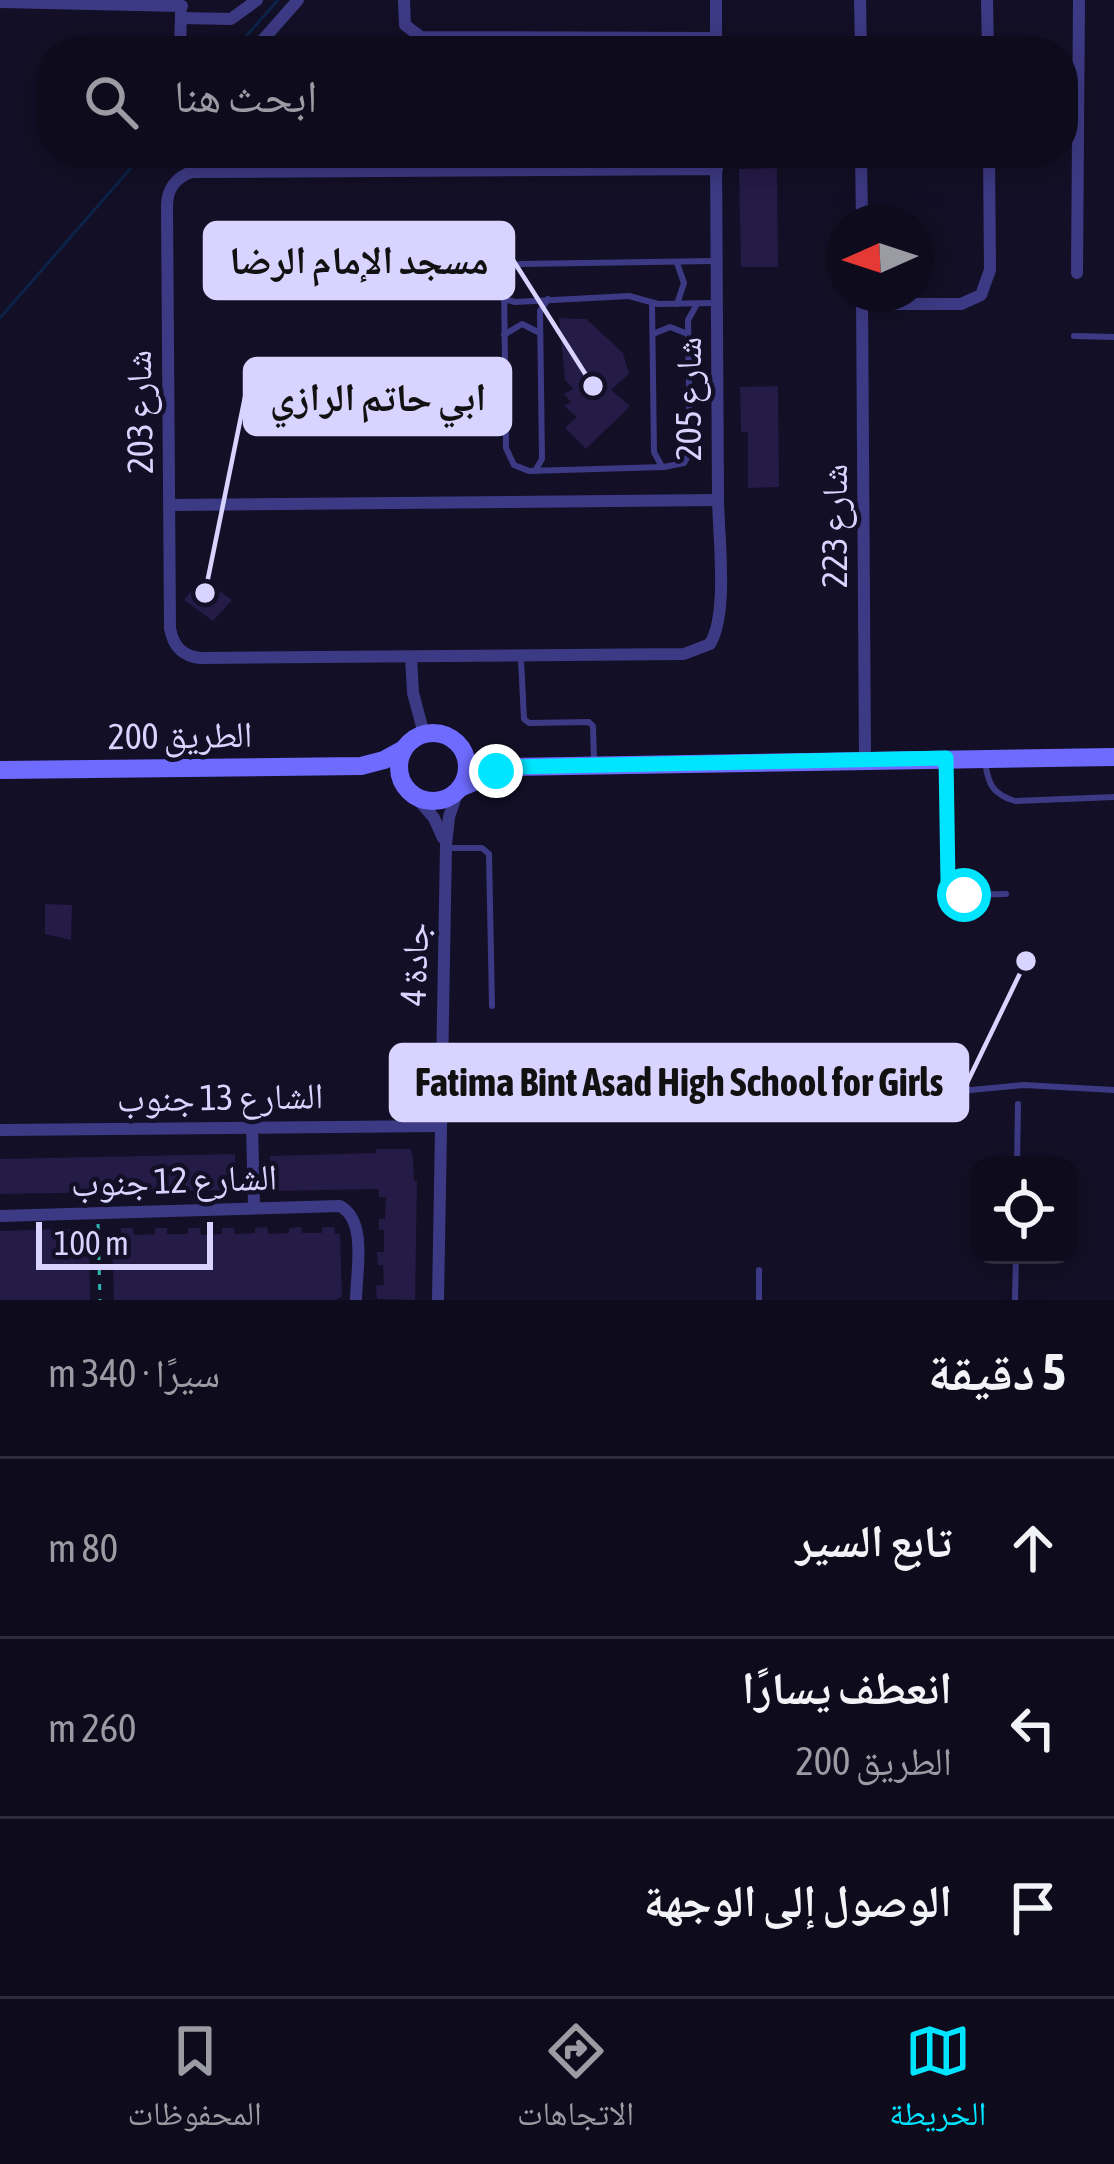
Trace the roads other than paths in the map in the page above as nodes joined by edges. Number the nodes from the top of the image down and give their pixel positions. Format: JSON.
{"nodes":[{"id":1,"x":256,"y":0,"type":"edge"},
{"id":2,"x":298,"y":0,"type":"edge"},
{"id":3,"x":404,"y":0,"type":"edge"},
{"id":4,"x":716,"y":0,"type":"edge"},
{"id":5,"x":860,"y":0,"type":"edge"},
{"id":6,"x":987,"y":0,"type":"edge"},
{"id":7,"x":1079,"y":0,"type":"edge"},
{"id":8,"x":0,"y":2,"type":"edge"},
{"id":9,"x":182,"y":8,"type":"edge"},
{"id":10,"x":266,"y":36,"type":"edge"},
{"id":11,"x":423,"y":36,"type":"edge"},
{"id":12,"x":716,"y":36,"type":"edge"},
{"id":13,"x":861,"y":36,"type":"edge"},
{"id":14,"x":988,"y":36,"type":"edge"},
{"id":15,"x":1078,"y":136,"type":"edge"},
{"id":16,"x":219,"y":168,"type":"edge"},
{"id":17,"x":861,"y":168,"type":"edge"},
{"id":18,"x":989,"y":168,"type":"edge"},
{"id":19,"x":1078,"y":168,"type":"edge"},
{"id":20,"x":717,"y":169,"type":"joint"},
{"id":21,"x":468,"y":170,"type":"joint"},
{"id":22,"x":219,"y":172,"type":"junction"},
{"id":23,"x":862,"y":204,"type":"edge"},
{"id":24,"x":717,"y":261,"type":"junction"},
{"id":25,"x":676,"y":262,"type":"junction"},
{"id":26,"x":1077,"y":273,"type":"dead end"},
{"id":27,"x":550,"y":298,"type":"junction"},
{"id":28,"x":504,"y":299,"type":"junction"},
{"id":29,"x":652,"y":303,"type":"junction"},
{"id":30,"x":717,"y":303,"type":"junction"},
{"id":31,"x":934,"y":303,"type":"edge"},
{"id":32,"x":677,"y":304,"type":"junction"},
{"id":33,"x":697,"y":304,"type":"junction"},
{"id":34,"x":862,"y":312,"type":"edge"},
{"id":35,"x":652,"y":334,"type":"junction"},
{"id":36,"x":688,"y":334,"type":"junction"},
{"id":37,"x":505,"y":335,"type":"junction"},
{"id":38,"x":540,"y":335,"type":"junction"},
{"id":39,"x":1074,"y":337,"type":"dead end"},
{"id":40,"x":1114,"y":337,"type":"edge"},
{"id":41,"x":664,"y":467,"type":"junction"},
{"id":42,"x":536,"y":470,"type":"junction"},
{"id":43,"x":718,"y":500,"type":"junction"},
{"id":44,"x":170,"y":505,"type":"junction"},
{"id":45,"x":710,"y":644,"type":"joint"},
{"id":46,"x":521,"y":655,"type":"junction"},
{"id":47,"x":411,"y":657,"type":"junction"},
{"id":48,"x":424,"y":734,"type":"junction"},
{"id":49,"x":456,"y":742,"type":"junction"},
{"id":50,"x":404,"y":749,"type":"junction"},
{"id":51,"x":985,"y":757,"type":"junction"},
{"id":52,"x":1114,"y":757,"type":"edge"},
{"id":53,"x":865,"y":758,"type":"junction"},
{"id":54,"x":946,"y":758,"type":"junction"},
{"id":55,"x":594,"y":765,"type":"junction"},
{"id":56,"x":361,"y":766,"type":"junction"},
{"id":57,"x":509,"y":767,"type":"junction"},
{"id":58,"x":0,"y":770,"type":"edge"},
{"id":59,"x":459,"y":789,"type":"junction"},
{"id":60,"x":410,"y":791,"type":"junction"},
{"id":61,"x":1114,"y":797,"type":"edge"},
{"id":62,"x":446,"y":847,"type":"junction"},
{"id":63,"x":1006,"y":894,"type":"dead end"},
{"id":64,"x":492,"y":1006,"type":"dead end"},
{"id":65,"x":1114,"y":1090,"type":"edge"},
{"id":66,"x":919,"y":1095,"type":"dead end"},
{"id":67,"x":1018,"y":1104,"type":"dead end"},
{"id":68,"x":252,"y":1125,"type":"junction"},
{"id":69,"x":441,"y":1126,"type":"junction"},
{"id":70,"x":0,"y":1130,"type":"edge"},
{"id":71,"x":1017,"y":1156,"type":"edge"},
{"id":72,"x":254,"y":1206,"type":"junction"},
{"id":73,"x":0,"y":1216,"type":"edge"},
{"id":74,"x":1016,"y":1264,"type":"edge"},
{"id":75,"x":760,"y":1270,"type":"dead end"},
{"id":76,"x":356,"y":1300,"type":"edge"},
{"id":77,"x":438,"y":1300,"type":"edge"},
{"id":78,"x":760,"y":1300,"type":"edge"},
{"id":79,"x":1016,"y":1300,"type":"edge"}],
"edges":[{"from":1,"to":9,"type":"street"},
{"from":2,"to":10,"type":"street"},
{"from":3,"to":11,"type":"street"},
{"from":4,"to":12,"type":"street"},
{"from":5,"to":13,"type":"street"},
{"from":6,"to":14,"type":"street"},
{"from":7,"to":15,"type":"street"},
{"from":8,"to":9,"type":"street"},
{"from":16,"to":22,"type":"street"},
{"from":17,"to":23,"type":"street"},
{"from":18,"to":31,"type":"street"},
{"from":19,"to":26,"type":"street"},
{"from":20,"to":21,"type":"street","name":"شارع 203"},
{"from":20,"to":24,"type":"street","name":"شارع 205"},
{"from":21,"to":22,"type":"street","name":"شارع 203"},
{"from":22,"to":44,"type":"street","name":"شارع 203"},
{"from":24,"to":25,"type":"lane"},
{"from":24,"to":30,"type":"street","name":"شارع 205"},
{"from":25,"to":28,"type":"lane"},
{"from":25,"to":32,"type":"lane"},
{"from":27,"to":28,"type":"lane"},
{"from":27,"to":29,"type":"lane"},
{"from":27,"to":38,"type":"lane"},
{"from":28,"to":37,"type":"lane"},
{"from":29,"to":32,"type":"lane"},
{"from":29,"to":35,"type":"lane"},
{"from":30,"to":33,"type":"lane"},
{"from":30,"to":43,"type":"street","name":"شارع 205"},
{"from":32,"to":33,"type":"lane"},
{"from":33,"to":36,"type":"lane"},
{"from":34,"to":53,"type":"street","name":"شارع 223"},
{"from":35,"to":36,"type":"lane"},
{"from":35,"to":41,"type":"lane"},
{"from":36,"to":41,"type":"lane"},
{"from":37,"to":38,"type":"lane"},
{"from":37,"to":42,"type":"lane"},
{"from":38,"to":42,"type":"lane"},
{"from":39,"to":40,"type":"lane"},
{"from":41,"to":42,"type":"lane"},
{"from":43,"to":44,"type":"street"},
{"from":43,"to":45,"type":"street","name":"شارع 205"},
{"from":44,"to":47,"type":"street","name":"شارع 203"},
{"from":45,"to":46,"type":"street","name":"شارع 203"},
{"from":46,"to":47,"type":"street","name":"شارع 203"},
{"from":46,"to":55,"type":"lane"},
{"from":47,"to":48,"type":"street"},
{"from":48,"to":49,"type":"main road"},
{"from":48,"to":50,"type":"main road"},
{"from":49,"to":57,"type":"main road"},
{"from":49,"to":59,"type":"main road"},
{"from":50,"to":56,"type":"main road","name":"الطريق 200"},
{"from":50,"to":60,"type":"main road"},
{"from":51,"to":52,"type":"main road"},
{"from":51,"to":54,"type":"main road"},
{"from":51,"to":61,"type":"lane"},
{"from":53,"to":54,"type":"main road"},
{"from":53,"to":55,"type":"main road"},
{"from":54,"to":63,"type":"lane"},
{"from":55,"to":57,"type":"main road"},
{"from":56,"to":58,"type":"main road","name":"الطريق 200"},
{"from":56,"to":60,"type":"main road","name":"الطريق 200"},
{"from":57,"to":59,"type":"main road"},
{"from":59,"to":60,"type":"main road"},
{"from":59,"to":62,"type":"street","name":"جادة 4"},
{"from":60,"to":62,"type":"street"},
{"from":62,"to":64,"type":"lane"},
{"from":62,"to":69,"type":"street","name":"جادة 4"},
{"from":65,"to":66,"type":"lane"},
{"from":67,"to":71,"type":"lane"},
{"from":68,"to":69,"type":"street","name":"الشارع 13 جنوب"},
{"from":68,"to":70,"type":"street","name":"الشارع 13 جنوب"},
{"from":68,"to":72,"type":"street"},
{"from":69,"to":77,"type":"street","name":"جادة 4"},
{"from":72,"to":73,"type":"street","name":"الشارع 12 جنوب"},
{"from":72,"to":76,"type":"street","name":"الشارع 12 جنوب"},
{"from":74,"to":79,"type":"lane"},
{"from":75,"to":78,"type":"lane"}]}
